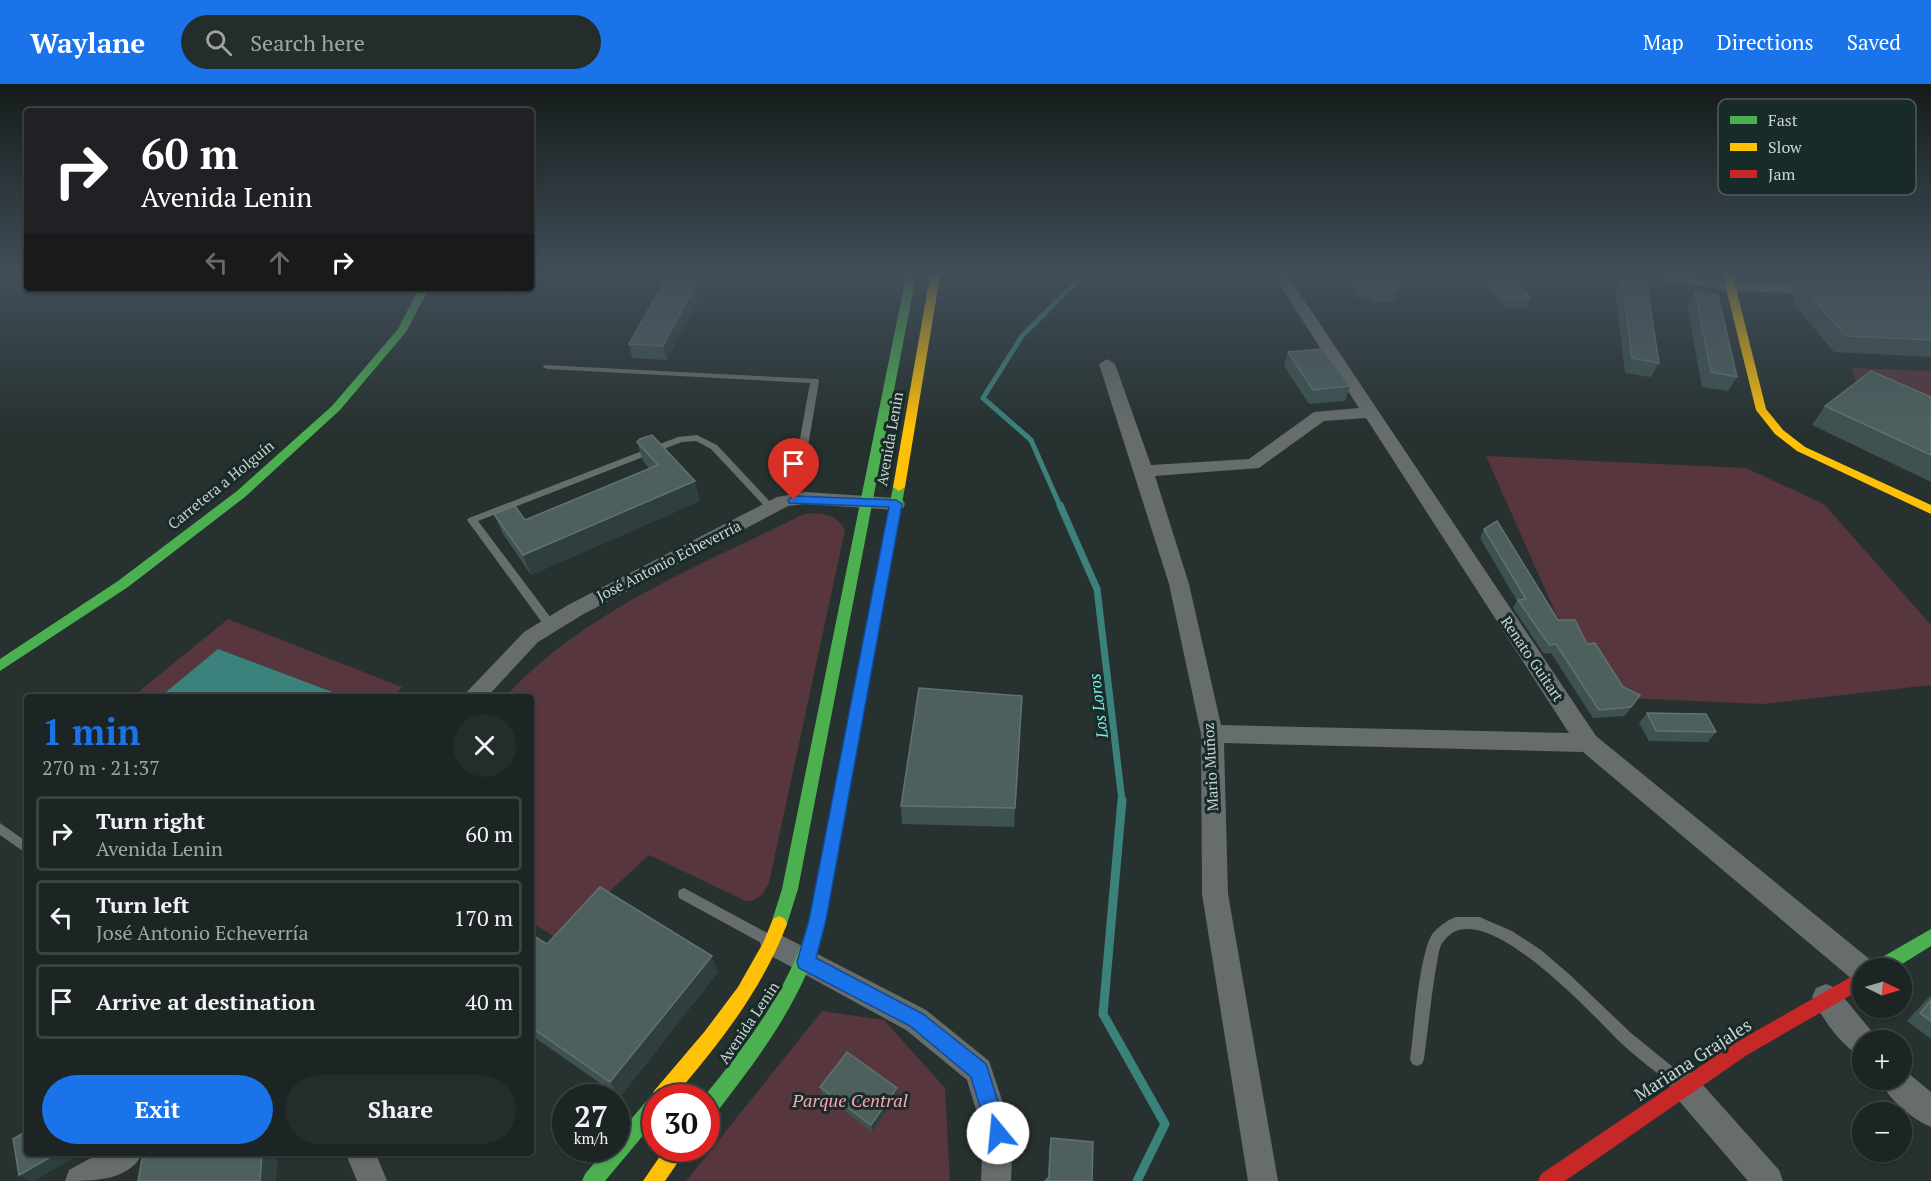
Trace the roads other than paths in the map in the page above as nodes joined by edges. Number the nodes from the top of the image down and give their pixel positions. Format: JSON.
{"nodes":[{"id":1,"x":403,"y":327,"type":"edge"},
{"id":2,"x":901,"y":327,"type":"edge"},
{"id":3,"x":926,"y":327,"type":"edge"},
{"id":4,"x":1314,"y":327,"type":"edge"},
{"id":5,"x":1740,"y":327,"type":"edge"},
{"id":6,"x":1107,"y":364,"type":"dead end"},
{"id":7,"x":548,"y":367,"type":"dead end"},
{"id":8,"x":1368,"y":413,"type":"junction"},
{"id":9,"x":1144,"y":471,"type":"junction"},
{"id":10,"x":794,"y":500,"type":"junction"},
{"id":11,"x":868,"y":504,"type":"junction"},
{"id":12,"x":896,"y":504,"type":"junction"},
{"id":13,"x":771,"y":508,"type":"junction"},
{"id":14,"x":1931,"y":510,"type":"edge"},
{"id":15,"x":550,"y":625,"type":"junction"},
{"id":16,"x":0,"y":666,"type":"edge"},
{"id":17,"x":476,"y":694,"type":"edge"},
{"id":18,"x":1212,"y":734,"type":"junction"},
{"id":19,"x":1588,"y":743,"type":"junction"},
{"id":20,"x":0,"y":828,"type":"edge"},
{"id":21,"x":24,"y":847,"type":"edge"},
{"id":22,"x":684,"y":894,"type":"dead end"},
{"id":23,"x":1931,"y":937,"type":"edge"},
{"id":24,"x":773,"y":943,"type":"junction"},
{"id":25,"x":1896,"y":958,"type":"edge"},
{"id":26,"x":806,"y":962,"type":"junction"},
{"id":27,"x":1852,"y":962,"type":"edge"},
{"id":28,"x":1852,"y":984,"type":"edge"},
{"id":29,"x":1827,"y":997,"type":"junction"},
{"id":30,"x":1853,"y":1030,"type":"edge"},
{"id":31,"x":1418,"y":1059,"type":"dead end"},
{"id":32,"x":673,"y":1084,"type":"edge"},
{"id":33,"x":1684,"y":1085,"type":"junction"},
{"id":34,"x":1906,"y":1090,"type":"edge"},
{"id":35,"x":720,"y":1092,"type":"edge"},
{"id":36,"x":1931,"y":1112,"type":"edge"},
{"id":37,"x":642,"y":1122,"type":"edge"},
{"id":38,"x":124,"y":1156,"type":"edge"},
{"id":39,"x":362,"y":1156,"type":"edge"},
{"id":40,"x":667,"y":1162,"type":"edge"},
{"id":41,"x":80,"y":1181,"type":"edge"},
{"id":42,"x":372,"y":1181,"type":"edge"},
{"id":43,"x":592,"y":1181,"type":"edge"},
{"id":44,"x":653,"y":1181,"type":"edge"},
{"id":45,"x":996,"y":1181,"type":"edge"},
{"id":46,"x":1263,"y":1181,"type":"edge"},
{"id":47,"x":1548,"y":1181,"type":"edge"},
{"id":48,"x":1768,"y":1181,"type":"edge"}],
"edges":[{"from":1,"to":16,"type":"main road","name":"Carretera a Holguín"},
{"from":2,"to":11,"type":"main road","name":"Avenida Lenin"},
{"from":3,"to":12,"type":"main road","name":"Avenida Lenin"},
{"from":4,"to":8,"type":"street","name":"Renato Guitart"},
{"from":5,"to":14,"type":"main road"},
{"from":6,"to":9,"type":"street","name":"Mario Muñoz"},
{"from":7,"to":10,"type":"lane"},
{"from":8,"to":9,"type":"street"},
{"from":8,"to":19,"type":"street","name":"Renato Guitart"},
{"from":9,"to":18,"type":"street","name":"Mario Muñoz"},
{"from":10,"to":11,"type":"street","name":"José Antonio Echeverría"},
{"from":10,"to":13,"type":"street","name":"José Antonio Echeverría"},
{"from":11,"to":12,"type":"street","name":"José Antonio Echeverría"},
{"from":11,"to":24,"type":"main road","name":"Avenida Lenin"},
{"from":12,"to":26,"type":"main road","name":"Avenida Lenin"},
{"from":13,"to":15,"type":"street","name":"José Antonio Echeverría"},
{"from":13,"to":15,"type":"lane"},
{"from":15,"to":17,"type":"street","name":"José Antonio Echeverría"},
{"from":18,"to":19,"type":"street"},
{"from":18,"to":46,"type":"street","name":"Mario Muñoz"},
{"from":19,"to":27,"type":"street","name":"Renato Guitart"},
{"from":20,"to":21,"type":"lane"},
{"from":22,"to":24,"type":"lane"},
{"from":23,"to":25,"type":"main road"},
{"from":24,"to":26,"type":"street"},
{"from":24,"to":32,"type":"main road","name":"Avenida Lenin"},
{"from":26,"to":35,"type":"main road","name":"Avenida Lenin"},
{"from":26,"to":45,"type":"street"},
{"from":28,"to":29,"type":"main road","name":"Mariana Grajales"},
{"from":29,"to":30,"type":"street"},
{"from":29,"to":33,"type":"main road","name":"Mariana Grajales"},
{"from":31,"to":33,"type":"lane"},
{"from":33,"to":47,"type":"main road","name":"Mariana Grajales"},
{"from":33,"to":48,"type":"street"},
{"from":34,"to":36,"type":"street"},
{"from":37,"to":43,"type":"main road"},
{"from":38,"to":41,"type":"street"},
{"from":39,"to":42,"type":"street"},
{"from":40,"to":44,"type":"main road"}]}
